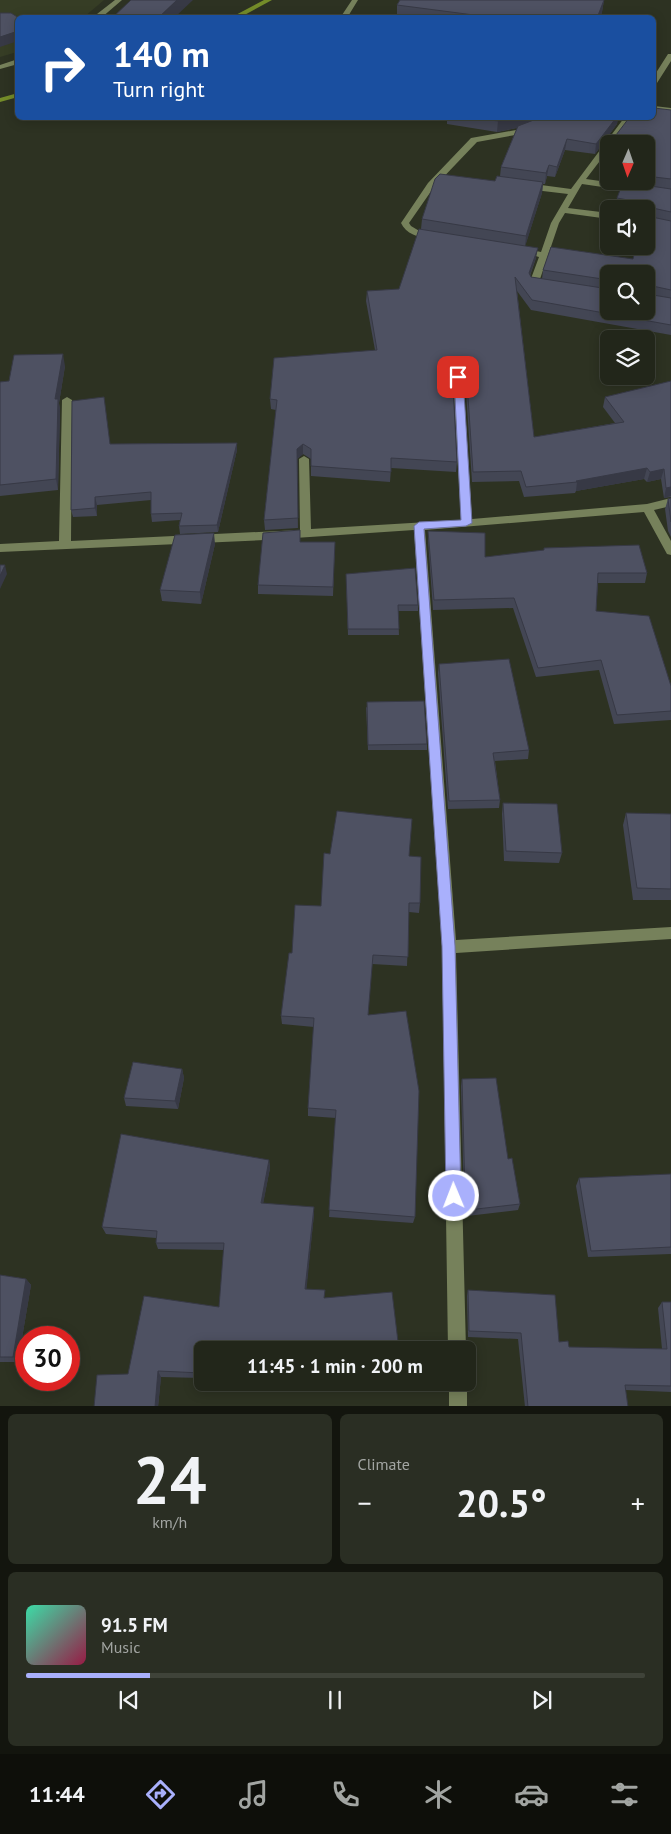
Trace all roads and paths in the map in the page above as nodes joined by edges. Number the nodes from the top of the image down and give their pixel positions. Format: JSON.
{"nodes":[{"id":1,"x":119,"y":0,"type":"edge"},
{"id":2,"x":355,"y":0,"type":"edge"},
{"id":3,"x":100,"y":15,"type":"edge"},
{"id":4,"x":345,"y":15,"type":"edge"},
{"id":5,"x":9,"y":18,"type":"edge"},
{"id":6,"x":15,"y":18,"type":"edge"},
{"id":7,"x":671,"y":56,"type":"edge"},
{"id":8,"x":15,"y":62,"type":"edge"},
{"id":9,"x":0,"y":67,"type":"edge"},
{"id":10,"x":656,"y":78,"type":"edge"},
{"id":11,"x":656,"y":108,"type":"edge"},
{"id":12,"x":671,"y":110,"type":"edge"},
{"id":13,"x":550,"y":120,"type":"edge"},
{"id":14,"x":626,"y":120,"type":"edge"},
{"id":15,"x":441,"y":175,"type":"junction"},
{"id":16,"x":451,"y":176,"type":"edge"},
{"id":17,"x":580,"y":181,"type":"junction"},
{"id":18,"x":517,"y":185,"type":"edge"},
{"id":19,"x":574,"y":192,"type":"junction"},
{"id":20,"x":671,"y":194,"type":"edge"},
{"id":21,"x":563,"y":210,"type":"junction"},
{"id":22,"x":600,"y":215,"type":"edge"},
{"id":23,"x":438,"y":237,"type":"edge"},
{"id":24,"x":515,"y":250,"type":"edge"},
{"id":25,"x":544,"y":255,"type":"junction"},
{"id":26,"x":553,"y":287,"type":"edge"},
{"id":27,"x":458,"y":377,"type":"edge"},
{"id":28,"x":67,"y":400,"type":"dead end"},
{"id":29,"x":304,"y":459,"type":"edge"},
{"id":30,"x":671,"y":502,"type":"edge"},
{"id":31,"x":647,"y":508,"type":"junction"},
{"id":32,"x":466,"y":523,"type":"junction"},
{"id":33,"x":419,"y":526,"type":"junction"},
{"id":34,"x":306,"y":533,"type":"junction"},
{"id":35,"x":66,"y":544,"type":"junction"},
{"id":36,"x":0,"y":548,"type":"edge"},
{"id":37,"x":671,"y":551,"type":"edge"},
{"id":38,"x":671,"y":933,"type":"edge"},
{"id":39,"x":449,"y":946,"type":"junction"},
{"id":40,"x":457,"y":1341,"type":"edge"},
{"id":41,"x":458,"y":1391,"type":"edge"},
{"id":42,"x":458,"y":1406,"type":"edge"}],
"edges":[{"from":1,"to":3,"type":"street"},
{"from":2,"to":4,"type":"street"},
{"from":5,"to":6,"type":"street"},
{"from":7,"to":10,"type":"street"},
{"from":8,"to":9,"type":"street"},
{"from":11,"to":12,"type":"street"},
{"from":13,"to":15,"type":"street"},
{"from":14,"to":17,"type":"street"},
{"from":15,"to":16,"type":"street"},
{"from":15,"to":23,"type":"street"},
{"from":17,"to":19,"type":"street"},
{"from":17,"to":20,"type":"street"},
{"from":18,"to":19,"type":"street"},
{"from":19,"to":21,"type":"street"},
{"from":21,"to":22,"type":"street"},
{"from":21,"to":25,"type":"street"},
{"from":24,"to":25,"type":"street"},
{"from":25,"to":26,"type":"street"},
{"from":27,"to":32,"type":"street"},
{"from":28,"to":35,"type":"street"},
{"from":29,"to":34,"type":"street"},
{"from":30,"to":31,"type":"street"},
{"from":31,"to":32,"type":"street"},
{"from":31,"to":37,"type":"street"},
{"from":32,"to":33,"type":"street"},
{"from":33,"to":34,"type":"street"},
{"from":33,"to":39,"type":"street"},
{"from":34,"to":35,"type":"street"},
{"from":35,"to":36,"type":"street"},
{"from":38,"to":39,"type":"street"},
{"from":39,"to":40,"type":"street"},
{"from":41,"to":42,"type":"street"}]}
